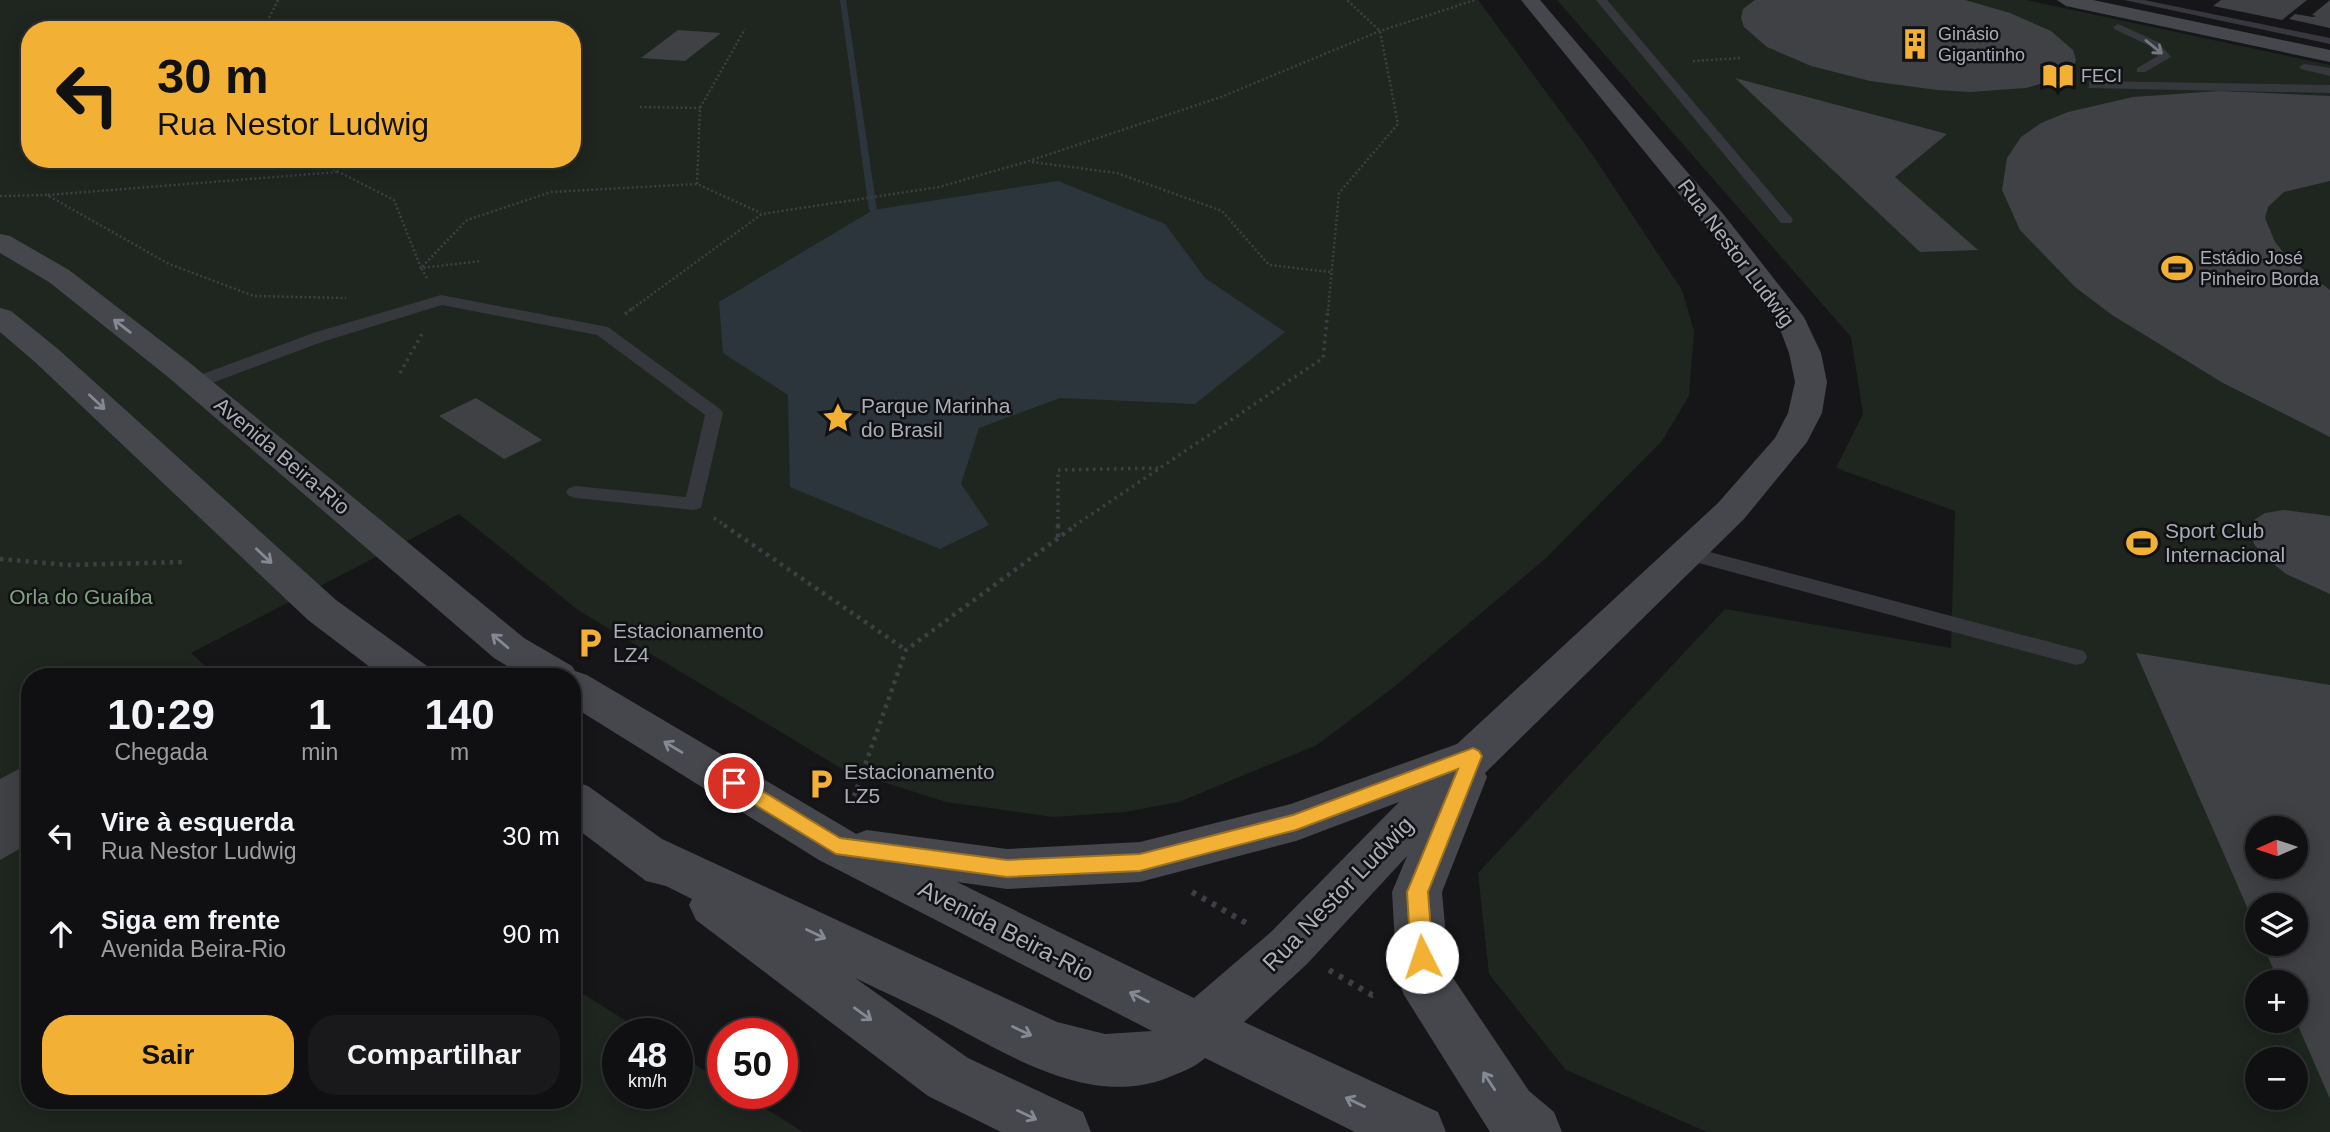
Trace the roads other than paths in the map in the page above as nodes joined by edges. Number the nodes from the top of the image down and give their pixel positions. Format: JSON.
{"nodes":[{"id":1,"x":1530,"y":0,"type":"edge"},
{"id":2,"x":1601,"y":0,"type":"edge"},
{"id":3,"x":2066,"y":0,"type":"edge"},
{"id":4,"x":2088,"y":0,"type":"edge"},
{"id":5,"x":2129,"y":0,"type":"edge"},
{"id":6,"x":2157,"y":0,"type":"edge"},
{"id":7,"x":2118,"y":27,"type":"dead end"},
{"id":8,"x":2330,"y":35,"type":"edge"},
{"id":9,"x":2330,"y":41,"type":"edge"},
{"id":10,"x":2330,"y":51,"type":"edge"},
{"id":11,"x":2330,"y":57,"type":"edge"},
{"id":12,"x":2305,"y":67,"type":"dead end"},
{"id":13,"x":2141,"y":70,"type":"dead end"},
{"id":14,"x":2330,"y":72,"type":"edge"},
{"id":15,"x":2093,"y":85,"type":"dead end"},
{"id":16,"x":2330,"y":89,"type":"edge"},
{"id":17,"x":1786,"y":220,"type":"dead end"},
{"id":18,"x":0,"y":242,"type":"edge"},
{"id":19,"x":0,"y":317,"type":"edge"},
{"id":20,"x":195,"y":383,"type":"junction"},
{"id":21,"x":576,"y":492,"type":"dead end"},
{"id":22,"x":1687,"y":553,"type":"junction"},
{"id":23,"x":2076,"y":657,"type":"dead end"},
{"id":24,"x":400,"y":668,"type":"edge"},
{"id":25,"x":542,"y":668,"type":"edge"},
{"id":26,"x":581,"y":691,"type":"edge"},
{"id":27,"x":1473,"y":756,"type":"junction"},
{"id":28,"x":581,"y":806,"type":"edge"},
{"id":29,"x":836,"y":846,"type":"junction"},
{"id":30,"x":644,"y":853,"type":"junction"},
{"id":31,"x":1200,"y":1028,"type":"junction"},
{"id":32,"x":1062,"y":1132,"type":"edge"},
{"id":33,"x":1417,"y":1132,"type":"edge"},
{"id":34,"x":1533,"y":1132,"type":"edge"}],
"edges":[{"from":1,"to":22,"type":"main road","name":"Rua Nestor Ludwig"},
{"from":2,"to":17,"type":"lane"},
{"from":3,"to":11,"type":"main road"},
{"from":4,"to":10,"type":"lane"},
{"from":5,"to":9,"type":"lane"},
{"from":6,"to":8,"type":"main road"},
{"from":7,"to":13,"type":"lane","one_way":true},
{"from":12,"to":14,"type":"lane"},
{"from":15,"to":16,"type":"lane"},
{"from":20,"to":18,"type":"main road","name":"Avenida Beira-Rio","one_way":true},
{"from":19,"to":24,"type":"main road","one_way":true},
{"from":20,"to":21,"type":"lane"},
{"from":25,"to":20,"type":"main road","name":"Avenida Beira-Rio","one_way":true},
{"from":22,"to":23,"type":"lane"},
{"from":22,"to":27,"type":"main road","name":"Rua Nestor Ludwig"},
{"from":29,"to":26,"type":"main road","name":"Avenida Beira-Rio","one_way":true},
{"from":27,"to":29,"type":"main road","name":"Rua Nestor Ludwig"},
{"from":27,"to":31,"type":"main road","name":"Rua Nestor Ludwig"},
{"from":34,"to":27,"type":"main road","one_way":true},
{"from":28,"to":30,"type":"main road"},
{"from":31,"to":29,"type":"main road","name":"Avenida Beira-Rio","one_way":true},
{"from":30,"to":31,"type":"main road","name":"Rua Nestor Ludwig","one_way":true},
{"from":30,"to":32,"type":"main road","one_way":true},
{"from":33,"to":31,"type":"main road","name":"Avenida Beira-Rio","one_way":true}]}
